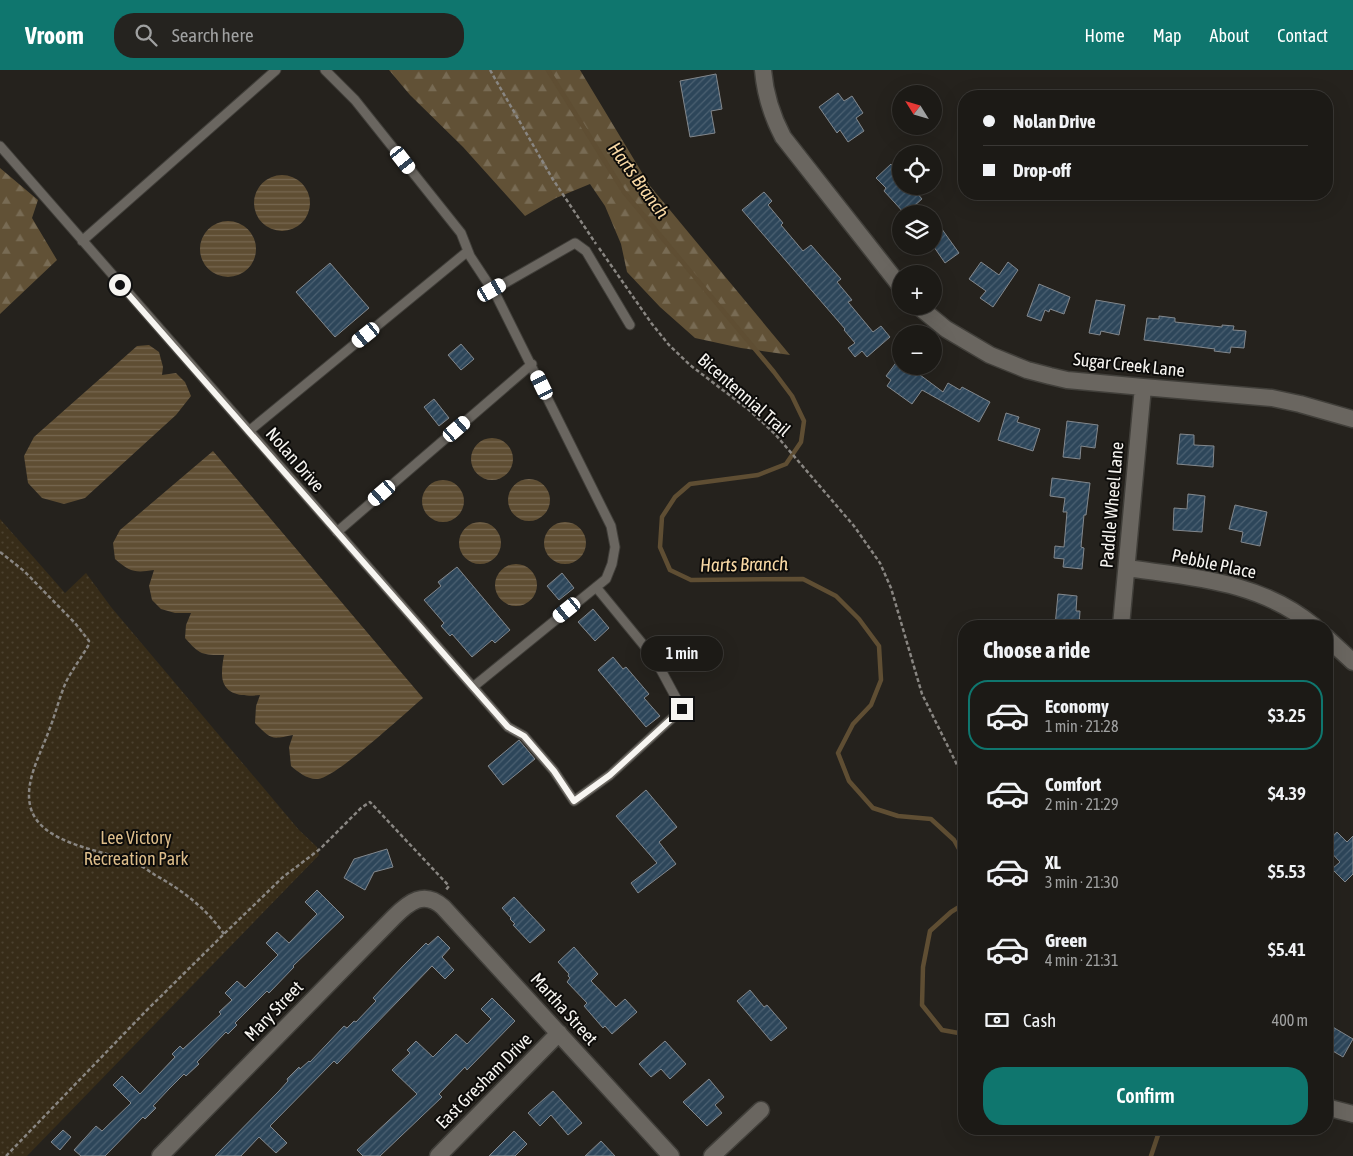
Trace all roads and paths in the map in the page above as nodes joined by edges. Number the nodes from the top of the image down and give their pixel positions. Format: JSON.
{"nodes":[{"id":1,"x":276,"y":70,"type":"edge"},
{"id":2,"x":325,"y":70,"type":"edge"},
{"id":3,"x":490,"y":70,"type":"edge"},
{"id":4,"x":763,"y":70,"type":"edge"},
{"id":5,"x":0,"y":146,"type":"edge"},
{"id":6,"x":82,"y":241,"type":"junction"},
{"id":7,"x":468,"y":251,"type":"junction"},
{"id":8,"x":892,"y":275,"type":"edge"},
{"id":9,"x":492,"y":290,"type":"junction"},
{"id":10,"x":928,"y":315,"type":"edge"},
{"id":11,"x":630,"y":325,"type":"dead end"},
{"id":12,"x":532,"y":364,"type":"junction"},
{"id":13,"x":1143,"y":387,"type":"junction"},
{"id":14,"x":1353,"y":419,"type":"edge"},
{"id":15,"x":249,"y":431,"type":"junction"},
{"id":16,"x":337,"y":532,"type":"junction"},
{"id":17,"x":0,"y":552,"type":"edge"},
{"id":18,"x":1127,"y":568,"type":"junction"},
{"id":19,"x":596,"y":587,"type":"junction"},
{"id":20,"x":1121,"y":620,"type":"edge"},
{"id":21,"x":1305,"y":620,"type":"edge"},
{"id":22,"x":1333,"y":643,"type":"edge"},
{"id":23,"x":1353,"y":662,"type":"edge"},
{"id":24,"x":473,"y":687,"type":"junction"},
{"id":25,"x":958,"y":768,"type":"edge"},
{"id":26,"x":428,"y":900,"type":"junction"},
{"id":27,"x":224,"y":934,"type":"junction"},
{"id":28,"x":559,"y":1033,"type":"junction"},
{"id":29,"x":1333,"y":1109,"type":"edge"},
{"id":30,"x":761,"y":1110,"type":"dead end"},
{"id":31,"x":1353,"y":1114,"type":"edge"},
{"id":32,"x":6,"y":1156,"type":"edge"},
{"id":33,"x":160,"y":1156,"type":"edge"},
{"id":34,"x":438,"y":1156,"type":"edge"},
{"id":35,"x":671,"y":1156,"type":"edge"},
{"id":36,"x":712,"y":1156,"type":"edge"}],
"edges":[{"from":1,"to":6,"type":"lane"},
{"from":2,"to":7,"type":"lane"},
{"from":3,"to":25,"type":"path","name":"Bicentennial Trail"},
{"from":4,"to":8,"type":"street"},
{"from":5,"to":6,"type":"lane","name":"Nolan Drive"},
{"from":6,"to":15,"type":"lane","name":"Nolan Drive"},
{"from":7,"to":9,"type":"lane"},
{"from":7,"to":15,"type":"lane"},
{"from":9,"to":11,"type":"lane"},
{"from":9,"to":12,"type":"lane"},
{"from":10,"to":13,"type":"street","name":"Sugar Creek Lane"},
{"from":12,"to":16,"type":"lane"},
{"from":12,"to":19,"type":"lane"},
{"from":13,"to":14,"type":"street","name":"Sugar Creek Lane"},
{"from":13,"to":18,"type":"street","name":"Paddle Wheel Lane"},
{"from":15,"to":16,"type":"lane","name":"Nolan Drive"},
{"from":16,"to":24,"type":"lane","name":"Nolan Drive"},
{"from":17,"to":27,"type":"path"},
{"from":18,"to":20,"type":"street","name":"Paddle Wheel Lane"},
{"from":18,"to":21,"type":"street","name":"Pebble Place"},
{"from":19,"to":24,"type":"lane"},
{"from":19,"to":24,"type":"lane","name":"Nolan Drive"},
{"from":22,"to":23,"type":"street"},
{"from":26,"to":27,"type":"path"},
{"from":26,"to":28,"type":"street","name":"Martha Street"},
{"from":26,"to":33,"type":"street","name":"Mary Street"},
{"from":27,"to":32,"type":"path"},
{"from":28,"to":34,"type":"street","name":"East Gresham Drive"},
{"from":28,"to":35,"type":"street","name":"Martha Street"},
{"from":29,"to":31,"type":"street"},
{"from":30,"to":36,"type":"street"}]}
